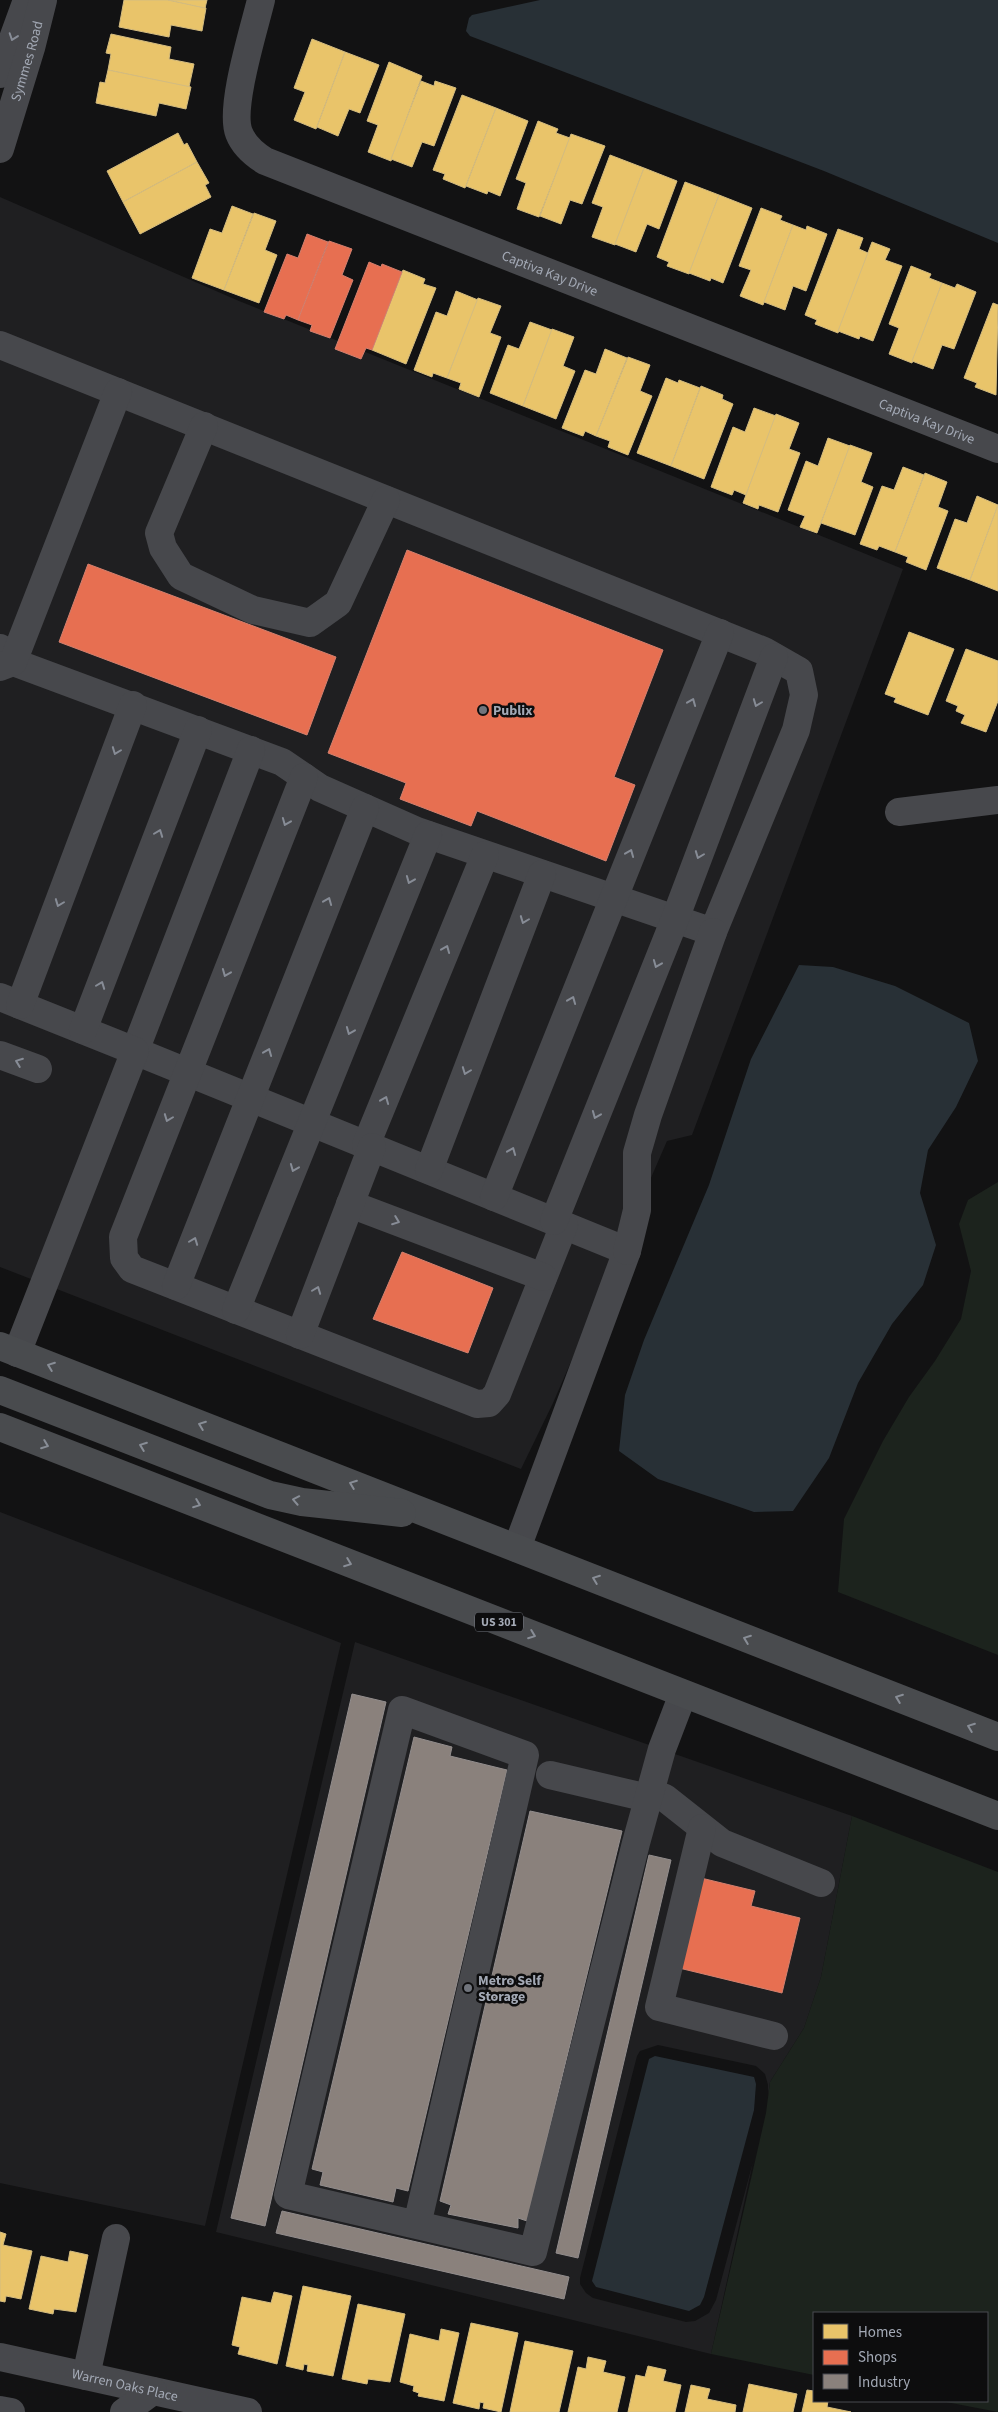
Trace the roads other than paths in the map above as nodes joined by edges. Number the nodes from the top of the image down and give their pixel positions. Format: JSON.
{"nodes":[{"id":1,"x":26,"y":0,"type":"edge"},
{"id":2,"x":43,"y":0,"type":"edge"},
{"id":3,"x":261,"y":0,"type":"edge"},
{"id":4,"x":0,"y":74,"type":"edge"},
{"id":5,"x":0,"y":149,"type":"edge"},
{"id":6,"x":0,"y":345,"type":"edge"},
{"id":7,"x":118,"y":392,"type":"junction"},
{"id":8,"x":204,"y":426,"type":"junction"},
{"id":9,"x":998,"y":449,"type":"edge"},
{"id":10,"x":386,"y":500,"type":"junction"},
{"id":11,"x":720,"y":634,"type":"junction"},
{"id":12,"x":774,"y":657,"type":"junction"},
{"id":13,"x":4,"y":659,"type":"edge"},
{"id":14,"x":133,"y":706,"type":"junction"},
{"id":15,"x":198,"y":730,"type":"junction"},
{"id":16,"x":250,"y":750,"type":"junction"},
{"id":17,"x":304,"y":777,"type":"junction"},
{"id":18,"x":998,"y":800,"type":"edge"},
{"id":19,"x":366,"y":808,"type":"junction"},
{"id":20,"x":899,"y":812,"type":"dead end"},
{"id":21,"x":428,"y":835,"type":"junction"},
{"id":22,"x":485,"y":854,"type":"junction"},
{"id":23,"x":542,"y":874,"type":"junction"},
{"id":24,"x":612,"y":898,"type":"junction"},
{"id":25,"x":675,"y":919,"type":"junction"},
{"id":26,"x":713,"y":932,"type":"junction"},
{"id":27,"x":10,"y":1001,"type":"edge"},
{"id":28,"x":83,"y":1030,"type":"junction"},
{"id":29,"x":135,"y":1051,"type":"junction"},
{"id":30,"x":0,"y":1054,"type":"edge"},
{"id":31,"x":38,"y":1069,"type":"dead end"},
{"id":32,"x":186,"y":1072,"type":"junction"},
{"id":33,"x":250,"y":1097,"type":"junction"},
{"id":34,"x":313,"y":1123,"type":"junction"},
{"id":35,"x":369,"y":1146,"type":"junction"},
{"id":36,"x":428,"y":1170,"type":"junction"},
{"id":37,"x":494,"y":1197,"type":"junction"},
{"id":38,"x":350,"y":1204,"type":"junction"},
{"id":39,"x":559,"y":1223,"type":"junction"},
{"id":40,"x":627,"y":1251,"type":"junction"},
{"id":41,"x":543,"y":1277,"type":"junction"},
{"id":42,"x":176,"y":1286,"type":"junction"},
{"id":43,"x":236,"y":1310,"type":"junction"},
{"id":44,"x":300,"y":1335,"type":"junction"},
{"id":45,"x":8,"y":1349,"type":"edge"},
{"id":46,"x":0,"y":1390,"type":"edge"},
{"id":47,"x":0,"y":1427,"type":"edge"},
{"id":48,"x":431,"y":1514,"type":"junction"},
{"id":49,"x":517,"y":1548,"type":"junction"},
{"id":50,"x":683,"y":1694,"type":"junction"},
{"id":51,"x":998,"y":1737,"type":"edge"},
{"id":52,"x":550,"y":1774,"type":"dead end"},
{"id":53,"x":649,"y":1795,"type":"junction"},
{"id":54,"x":998,"y":1816,"type":"edge"},
{"id":55,"x":702,"y":1828,"type":"junction"},
{"id":56,"x":821,"y":1883,"type":"dead end"},
{"id":57,"x":774,"y":2036,"type":"dead end"},
{"id":58,"x":417,"y":2225,"type":"junction"},
{"id":59,"x":116,"y":2238,"type":"dead end"},
{"id":60,"x":0,"y":2357,"type":"edge"},
{"id":61,"x":86,"y":2376,"type":"junction"},
{"id":62,"x":153,"y":2391,"type":"junction"},
{"id":63,"x":0,"y":2410,"type":"edge"},
{"id":64,"x":11,"y":2412,"type":"edge"},
{"id":65,"x":124,"y":2412,"type":"edge"},
{"id":66,"x":248,"y":2412,"type":"edge"}],
"edges":[{"from":1,"to":4,"type":"street","name":"Symmes Road","one_way":true},
{"from":2,"to":5,"type":"street","name":"Symmes Road"},
{"from":3,"to":9,"type":"street","name":"Captiva Kay Drive"},
{"from":6,"to":7,"type":"street"},
{"from":7,"to":8,"type":"street"},
{"from":7,"to":13,"type":"street"},
{"from":8,"to":10,"type":"street"},
{"from":8,"to":10,"type":"street"},
{"from":10,"to":11,"type":"street"},
{"from":11,"to":12,"type":"street"},
{"from":24,"to":11,"type":"street","one_way":true},
{"from":12,"to":25,"type":"street","one_way":true},
{"from":12,"to":26,"type":"street"},
{"from":13,"to":14,"type":"street"},
{"from":14,"to":15,"type":"street"},
{"from":14,"to":27,"type":"street","one_way":true},
{"from":15,"to":16,"type":"street"},
{"from":28,"to":15,"type":"street","one_way":true},
{"from":16,"to":17,"type":"street"},
{"from":16,"to":29,"type":"street"},
{"from":17,"to":19,"type":"street"},
{"from":17,"to":32,"type":"street","one_way":true},
{"from":18,"to":20,"type":"street"},
{"from":19,"to":21,"type":"street"},
{"from":33,"to":19,"type":"street","one_way":true},
{"from":21,"to":22,"type":"street"},
{"from":21,"to":34,"type":"street","one_way":true},
{"from":22,"to":23,"type":"street"},
{"from":35,"to":22,"type":"street","one_way":true},
{"from":23,"to":24,"type":"street"},
{"from":23,"to":36,"type":"street","one_way":true},
{"from":24,"to":25,"type":"street"},
{"from":37,"to":24,"type":"street","one_way":true},
{"from":25,"to":26,"type":"street"},
{"from":25,"to":39,"type":"street","one_way":true},
{"from":26,"to":40,"type":"street"},
{"from":27,"to":28,"type":"street"},
{"from":28,"to":29,"type":"street"},
{"from":29,"to":32,"type":"street"},
{"from":29,"to":45,"type":"street"},
{"from":31,"to":30,"type":"street","one_way":true},
{"from":32,"to":33,"type":"street"},
{"from":32,"to":42,"type":"street","one_way":true},
{"from":33,"to":34,"type":"street"},
{"from":42,"to":33,"type":"street","one_way":true},
{"from":34,"to":35,"type":"street"},
{"from":34,"to":43,"type":"street","one_way":true},
{"from":35,"to":36,"type":"street"},
{"from":35,"to":38,"type":"street"},
{"from":36,"to":37,"type":"street"},
{"from":37,"to":39,"type":"street"},
{"from":38,"to":41,"type":"street","one_way":true},
{"from":44,"to":38,"type":"street","one_way":true},
{"from":39,"to":40,"type":"street"},
{"from":39,"to":41,"type":"street"},
{"from":40,"to":49,"type":"street"},
{"from":41,"to":44,"type":"street"},
{"from":42,"to":43,"type":"street"},
{"from":43,"to":44,"type":"street"},
{"from":48,"to":45,"type":"main road","one_way":true},
{"from":48,"to":46,"type":"main road","one_way":true},
{"from":47,"to":50,"type":"main road","number":"US 301","one_way":true},
{"from":48,"to":49,"type":"main road"},
{"from":51,"to":49,"type":"main road","one_way":true},
{"from":50,"to":53,"type":"street"},
{"from":50,"to":54,"type":"main road","number":"US 301"},
{"from":52,"to":53,"type":"street"},
{"from":53,"to":55,"type":"street"},
{"from":53,"to":58,"type":"street"},
{"from":55,"to":56,"type":"street"},
{"from":55,"to":57,"type":"street"},
{"from":58,"to":58,"type":"street"},
{"from":59,"to":61,"type":"street"},
{"from":60,"to":61,"type":"street","name":"Warren Oaks Place"},
{"from":61,"to":62,"type":"street","name":"Warren Oaks Place"},
{"from":62,"to":65,"type":"street"},
{"from":62,"to":66,"type":"street","name":"Warren Oaks Place"},
{"from":63,"to":64,"type":"street"}]}
